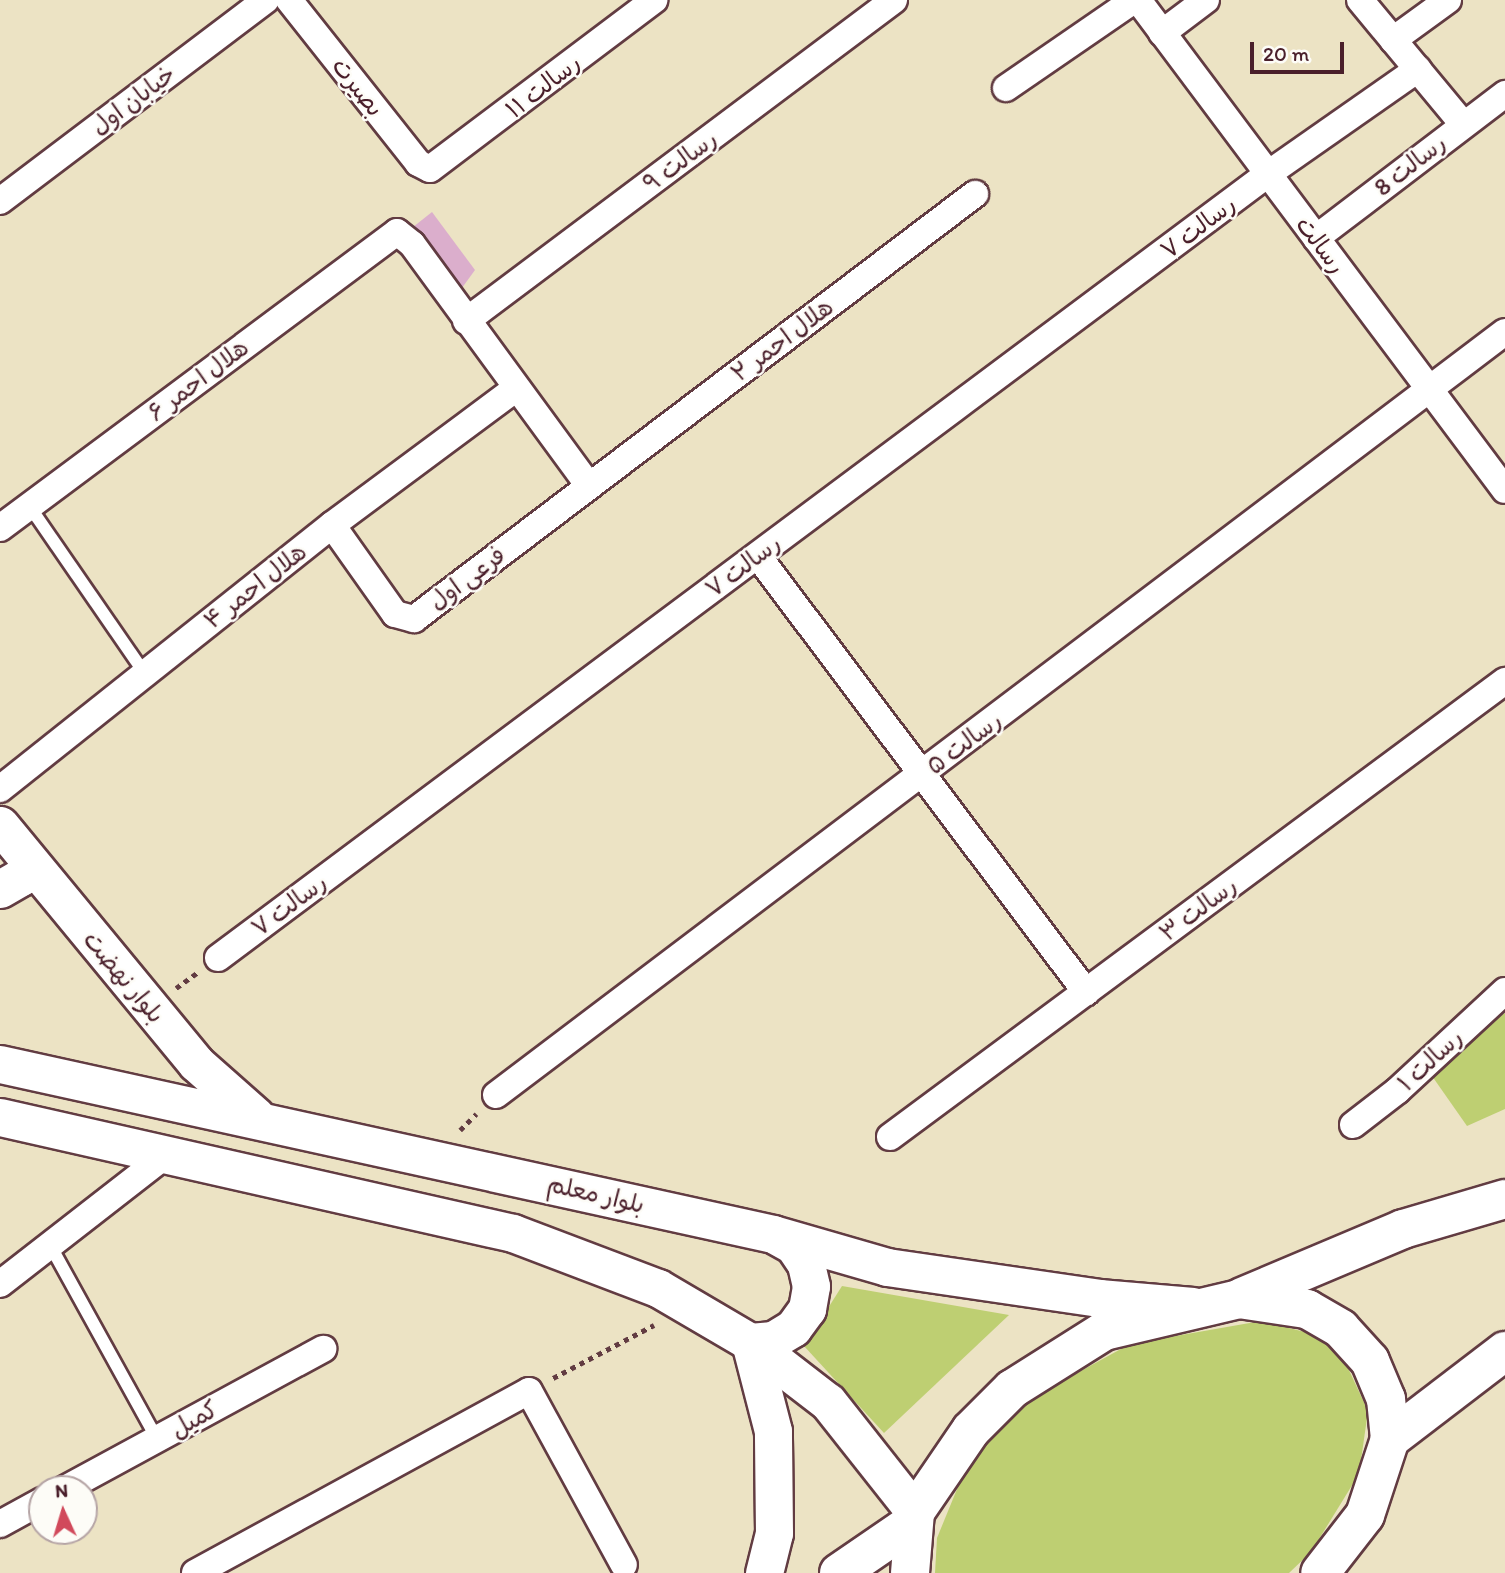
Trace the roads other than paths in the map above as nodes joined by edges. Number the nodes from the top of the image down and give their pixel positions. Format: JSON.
{"nodes":[{"id":1,"x":266,"y":0,"type":"edge"},
{"id":2,"x":289,"y":0,"type":"edge"},
{"id":3,"x":654,"y":0,"type":"edge"},
{"id":4,"x":894,"y":0,"type":"edge"},
{"id":5,"x":1136,"y":0,"type":"edge"},
{"id":6,"x":1206,"y":0,"type":"edge"},
{"id":7,"x":1360,"y":0,"type":"edge"},
{"id":8,"x":1448,"y":0,"type":"edge"},
{"id":9,"x":1162,"y":33,"type":"junction"},
{"id":10,"x":1393,"y":40,"type":"junction"},
{"id":11,"x":1418,"y":69,"type":"junction"},
{"id":12,"x":1006,"y":88,"type":"dead end"},
{"id":13,"x":1505,"y":94,"type":"edge"},
{"id":14,"x":1463,"y":124,"type":"junction"},
{"id":15,"x":430,"y":169,"type":"joint"},
{"id":16,"x":1268,"y":174,"type":"junction"},
{"id":17,"x":4,"y":189,"type":"edge"},
{"id":18,"x":975,"y":194,"type":"dead end"},
{"id":19,"x":1316,"y":238,"type":"junction"},
{"id":20,"x":466,"y":321,"type":"junction"},
{"id":21,"x":1505,"y":332,"type":"edge"},
{"id":22,"x":515,"y":389,"type":"junction"},
{"id":23,"x":1429,"y":389,"type":"junction"},
{"id":24,"x":589,"y":486,"type":"junction"},
{"id":25,"x":1505,"y":490,"type":"edge"},
{"id":26,"x":30,"y":507,"type":"junction"},
{"id":27,"x":332,"y":526,"type":"junction"},
{"id":28,"x":0,"y":528,"type":"edge"},
{"id":29,"x":758,"y":556,"type":"junction"},
{"id":30,"x":145,"y":674,"type":"junction"},
{"id":31,"x":1505,"y":681,"type":"edge"},
{"id":32,"x":922,"y":775,"type":"junction"},
{"id":33,"x":0,"y":789,"type":"edge"},
{"id":34,"x":0,"y":825,"type":"edge"},
{"id":35,"x":30,"y":862,"type":"junction"},
{"id":36,"x":0,"y":889,"type":"edge"},
{"id":37,"x":218,"y":958,"type":"road end"},
{"id":38,"x":1505,"y":991,"type":"edge"},
{"id":39,"x":1086,"y":992,"type":"junction"},
{"id":40,"x":0,"y":1064,"type":"edge"},
{"id":41,"x":496,"y":1095,"type":"road end"},
{"id":42,"x":0,"y":1117,"type":"edge"},
{"id":43,"x":259,"y":1119,"type":"junction"},
{"id":44,"x":1353,"y":1125,"type":"dead end"},
{"id":45,"x":890,"y":1138,"type":"dead end"},
{"id":46,"x":168,"y":1153,"type":"junction"},
{"id":47,"x":1505,"y":1199,"type":"edge"},
{"id":48,"x":773,"y":1234,"type":"junction"},
{"id":49,"x":50,"y":1245,"type":"junction"},
{"id":50,"x":0,"y":1284,"type":"edge"},
{"id":51,"x":1239,"y":1298,"type":"junction"},
{"id":52,"x":1194,"y":1306,"type":"junction"},
{"id":53,"x":750,"y":1342,"type":"junction"},
{"id":54,"x":323,"y":1349,"type":"dead end"},
{"id":55,"x":1505,"y":1351,"type":"edge"},
{"id":56,"x":157,"y":1439,"type":"junction"},
{"id":57,"x":1390,"y":1439,"type":"junction"},
{"id":58,"x":91,"y":1475,"type":"edge"},
{"id":59,"x":28,"y":1509,"type":"edge"},
{"id":60,"x":1365,"y":1515,"type":"junction"},
{"id":61,"x":914,"y":1518,"type":"junction"},
{"id":62,"x":0,"y":1524,"type":"edge"},
{"id":63,"x":624,"y":1564,"type":"dead end"},
{"id":64,"x":195,"y":1573,"type":"edge"},
{"id":65,"x":764,"y":1573,"type":"edge"},
{"id":66,"x":839,"y":1573,"type":"edge"},
{"id":67,"x":910,"y":1573,"type":"edge"},
{"id":68,"x":1320,"y":1573,"type":"edge"},
{"id":69,"x":1344,"y":1573,"type":"edge"}],
"edges":[{"from":1,"to":17,"type":"street","name":"خیابان اول"},
{"from":2,"to":15,"type":"street","name":"بصیرت"},
{"from":3,"to":15,"type":"street","name":"رسالت ۱۱"},
{"from":4,"to":20,"type":"street","name":"رسالت ۹"},
{"from":5,"to":9,"type":"street","name":"رسالت"},
{"from":5,"to":12,"type":"street"},
{"from":6,"to":9,"type":"street"},
{"from":7,"to":10,"type":"street"},
{"from":8,"to":10,"type":"street"},
{"from":9,"to":16,"type":"street","name":"رسالت"},
{"from":10,"to":11,"type":"street"},
{"from":11,"to":14,"type":"street"},
{"from":11,"to":16,"type":"street","name":"رسالت ۷"},
{"from":13,"to":14,"type":"street","name":"رسالت 8"},
{"from":14,"to":19,"type":"street","name":"رسالت 8"},
{"from":16,"to":19,"type":"street","name":"رسالت"},
{"from":16,"to":29,"type":"street","name":"رسالت ۷"},
{"from":18,"to":24,"type":"street","name":"هلال احمر ۲"},
{"from":19,"to":23,"type":"street","name":"رسالت"},
{"from":20,"to":22,"type":"street"},
{"from":20,"to":26,"type":"street","name":"هلال احمر ۶"},
{"from":21,"to":23,"type":"street","name":"رسالت ۵"},
{"from":22,"to":24,"type":"street"},
{"from":22,"to":27,"type":"street","name":"هلال احمر ۴"},
{"from":23,"to":25,"type":"street","name":"رسالت"},
{"from":23,"to":32,"type":"street","name":"رسالت ۵"},
{"from":24,"to":27,"type":"street","name":"فرعی اول"},
{"from":26,"to":28,"type":"street","name":"هلال احمر ۶"},
{"from":26,"to":30,"type":"lane"},
{"from":27,"to":30,"type":"street","name":"هلال احمر ۴"},
{"from":29,"to":32,"type":"street"},
{"from":29,"to":37,"type":"street","name":"رسالت ۷"},
{"from":30,"to":33,"type":"street","name":"هلال احمر ۴"},
{"from":31,"to":39,"type":"street","name":"رسالت ۳"},
{"from":32,"to":39,"type":"street"},
{"from":32,"to":41,"type":"street","name":"رسالت ۵"},
{"from":34,"to":35,"type":"main road","name":"بلوار نهضت"},
{"from":35,"to":36,"type":"main road"},
{"from":35,"to":43,"type":"main road","name":"بلوار نهضت"},
{"from":38,"to":44,"type":"street","name":"رسالت ۱"},
{"from":39,"to":45,"type":"street","name":"رسالت ۳"},
{"from":40,"to":43,"type":"main road","name":"بلوار معلم"},
{"from":42,"to":46,"type":"main road"},
{"from":43,"to":48,"type":"main road","name":"بلوار معلم"},
{"from":46,"to":49,"type":"street"},
{"from":46,"to":53,"type":"main road"},
{"from":47,"to":51,"type":"main road"},
{"from":48,"to":52,"type":"main road","name":"بلوار معلم"},
{"from":48,"to":53,"type":"main road"},
{"from":49,"to":50,"type":"street"},
{"from":49,"to":56,"type":"lane"},
{"from":51,"to":52,"type":"main road"},
{"from":51,"to":57,"type":"main road"},
{"from":52,"to":61,"type":"main road"},
{"from":53,"to":61,"type":"main road"},
{"from":53,"to":65,"type":"main road"},
{"from":54,"to":56,"type":"street","name":"کمیل"},
{"from":55,"to":57,"type":"main road"},
{"from":56,"to":58,"type":"street","name":"کمیل"},
{"from":57,"to":60,"type":"main road"},
{"from":59,"to":62,"type":"street"},
{"from":60,"to":68,"type":"main road"},
{"from":60,"to":69,"type":"main road"},
{"from":61,"to":66,"type":"main road"},
{"from":61,"to":67,"type":"main road"},
{"from":63,"to":64,"type":"street"}]}
